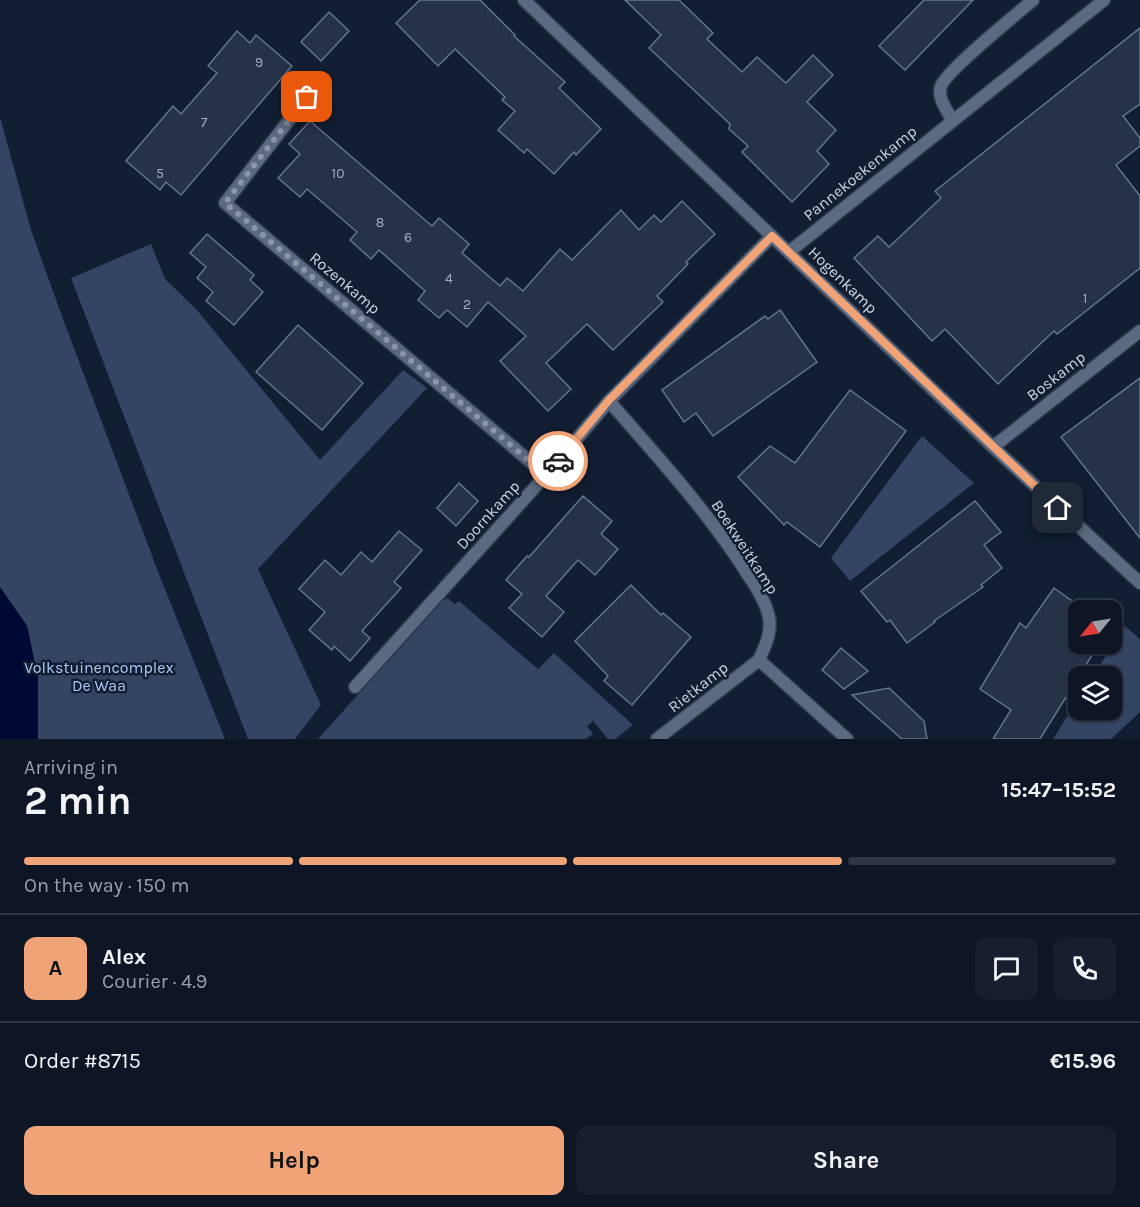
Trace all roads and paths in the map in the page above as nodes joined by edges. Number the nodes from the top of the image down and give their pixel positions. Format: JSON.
{"nodes":[{"id":1,"x":524,"y":0,"type":"edge"},
{"id":2,"x":1033,"y":0,"type":"edge"},
{"id":3,"x":1104,"y":0,"type":"edge"},
{"id":4,"x":307,"y":97,"type":"dead end"},
{"id":5,"x":952,"y":120,"type":"junction"},
{"id":6,"x":772,"y":236,"type":"junction"},
{"id":7,"x":789,"y":252,"type":"junction"},
{"id":8,"x":1140,"y":331,"type":"edge"},
{"id":9,"x":609,"y":400,"type":"junction"},
{"id":10,"x":993,"y":447,"type":"junction"},
{"id":11,"x":546,"y":475,"type":"junction"},
{"id":12,"x":1140,"y":583,"type":"edge"},
{"id":13,"x":759,"y":660,"type":"junction"},
{"id":14,"x":355,"y":687,"type":"dead end"},
{"id":15,"x":657,"y":739,"type":"edge"},
{"id":16,"x":847,"y":739,"type":"edge"}],
"edges":[{"from":1,"to":6,"type":"street","name":"Hogenkamp"},
{"from":2,"to":5,"type":"street"},
{"from":3,"to":5,"type":"street","name":"Pannekoekenkamp"},
{"from":4,"to":11,"type":"street","name":"Rozenkamp"},
{"from":5,"to":7,"type":"street","name":"Pannekoekenkamp"},
{"from":6,"to":7,"type":"street","name":"Hogenkamp"},
{"from":6,"to":9,"type":"street","name":"Doornkamp"},
{"from":7,"to":10,"type":"street","name":"Hogenkamp"},
{"from":8,"to":10,"type":"street","name":"Boskamp"},
{"from":9,"to":11,"type":"street","name":"Doornkamp"},
{"from":9,"to":13,"type":"street","name":"Boekweitkamp"},
{"from":10,"to":12,"type":"street","name":"Hogenkamp"},
{"from":11,"to":14,"type":"street","name":"Doornkamp"},
{"from":13,"to":15,"type":"street","name":"Rietkamp"},
{"from":13,"to":16,"type":"street"}]}
